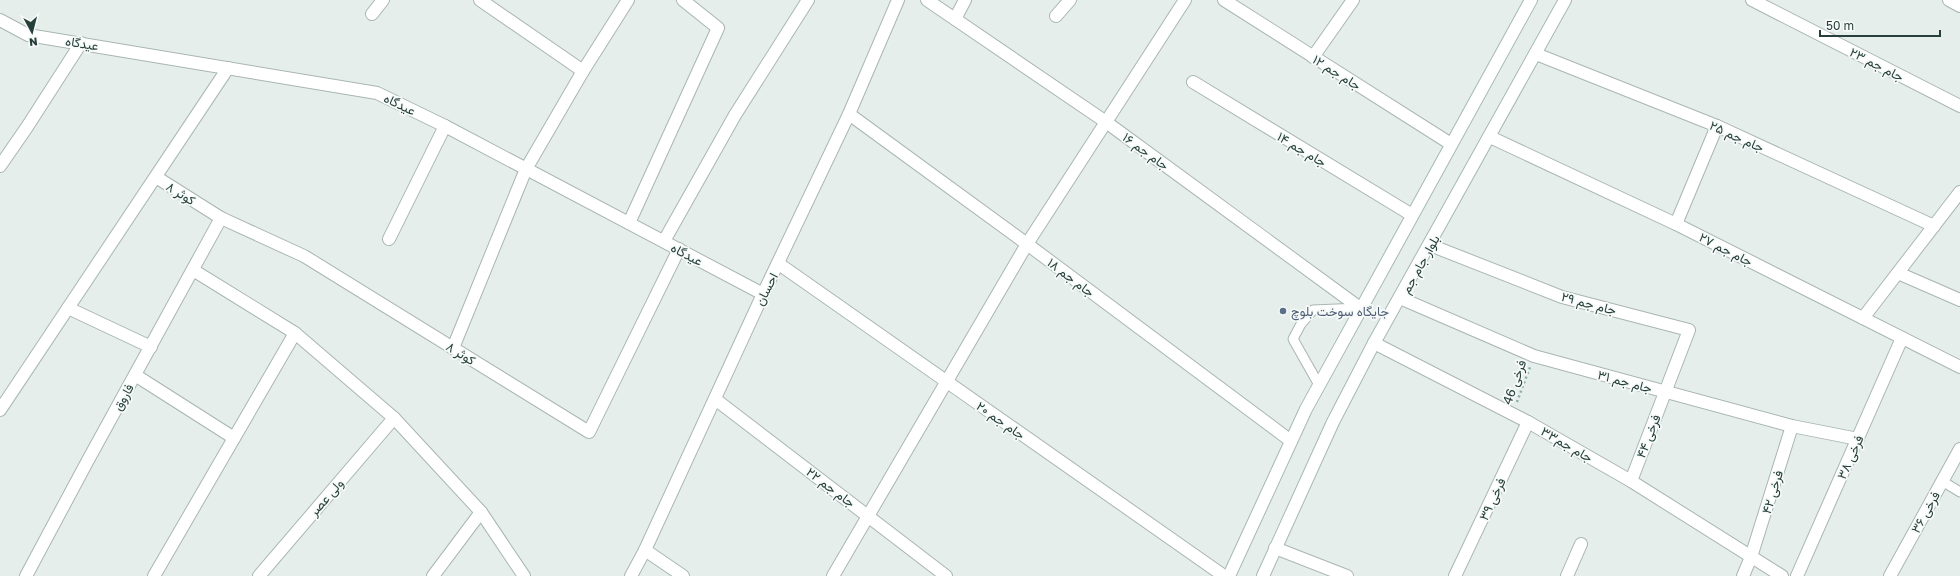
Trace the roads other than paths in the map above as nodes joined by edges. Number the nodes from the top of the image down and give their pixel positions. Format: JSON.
{"nodes":[{"id":1,"x":383,"y":0,"type":"edge"},
{"id":2,"x":480,"y":0,"type":"edge"},
{"id":3,"x":628,"y":0,"type":"edge"},
{"id":4,"x":683,"y":0,"type":"edge"},
{"id":5,"x":808,"y":0,"type":"edge"},
{"id":6,"x":898,"y":0,"type":"edge"},
{"id":7,"x":927,"y":0,"type":"edge"},
{"id":8,"x":964,"y":0,"type":"edge"},
{"id":9,"x":1070,"y":0,"type":"edge"},
{"id":10,"x":1185,"y":0,"type":"edge"},
{"id":11,"x":1224,"y":0,"type":"edge"},
{"id":12,"x":1353,"y":0,"type":"edge"},
{"id":13,"x":1531,"y":0,"type":"edge"},
{"id":14,"x":1565,"y":0,"type":"edge"},
{"id":15,"x":1752,"y":0,"type":"edge"},
{"id":16,"x":1949,"y":0,"type":"edge"},
{"id":17,"x":1960,"y":6,"type":"edge"},
{"id":18,"x":372,"y":14,"type":"dead end"},
{"id":19,"x":1056,"y":16,"type":"dead end"},
{"id":20,"x":955,"y":19,"type":"junction"},
{"id":21,"x":0,"y":20,"type":"edge"},
{"id":22,"x":81,"y":43,"type":"junction"},
{"id":23,"x":1536,"y":54,"type":"junction"},
{"id":24,"x":1313,"y":57,"type":"junction"},
{"id":25,"x":228,"y":68,"type":"junction"},
{"id":26,"x":583,"y":71,"type":"junction"},
{"id":27,"x":1193,"y":82,"type":"dead end"},
{"id":28,"x":1960,"y":106,"type":"edge"},
{"id":29,"x":849,"y":114,"type":"junction"},
{"id":30,"x":1106,"y":122,"type":"junction"},
{"id":31,"x":445,"y":126,"type":"junction"},
{"id":32,"x":1717,"y":126,"type":"junction"},
{"id":33,"x":1490,"y":137,"type":"junction"},
{"id":34,"x":1451,"y":144,"type":"junction"},
{"id":35,"x":0,"y":166,"type":"edge"},
{"id":36,"x":526,"y":168,"type":"junction"},
{"id":37,"x":156,"y":177,"type":"junction"},
{"id":38,"x":1960,"y":192,"type":"edge"},
{"id":39,"x":1412,"y":215,"type":"junction"},
{"id":40,"x":222,"y":218,"type":"junction"},
{"id":41,"x":629,"y":223,"type":"junction"},
{"id":42,"x":1676,"y":224,"type":"junction"},
{"id":43,"x":1934,"y":226,"type":"junction"},
{"id":44,"x":389,"y":239,"type":"dead end"},
{"id":45,"x":664,"y":241,"type":"junction"},
{"id":46,"x":1028,"y":244,"type":"junction"},
{"id":47,"x":1430,"y":245,"type":"junction"},
{"id":48,"x":679,"y":249,"type":"junction"},
{"id":49,"x":779,"y":264,"type":"junction"},
{"id":50,"x":193,"y":270,"type":"junction"},
{"id":51,"x":1898,"y":273,"type":"junction"},
{"id":52,"x":763,"y":294,"type":"junction"},
{"id":53,"x":1400,"y":298,"type":"junction"},
{"id":54,"x":1960,"y":300,"type":"edge"},
{"id":55,"x":68,"y":308,"type":"junction"},
{"id":56,"x":1360,"y":308,"type":"junction"},
{"id":57,"x":1863,"y":318,"type":"junction"},
{"id":58,"x":295,"y":333,"type":"junction"},
{"id":59,"x":1902,"y":338,"type":"junction"},
{"id":60,"x":1374,"y":343,"type":"junction"},
{"id":61,"x":150,"y":347,"type":"junction"},
{"id":62,"x":453,"y":348,"type":"junction"},
{"id":63,"x":1960,"y":367,"type":"edge"},
{"id":64,"x":135,"y":375,"type":"junction"},
{"id":65,"x":947,"y":382,"type":"junction"},
{"id":66,"x":1319,"y":384,"type":"junction"},
{"id":67,"x":1665,"y":392,"type":"junction"},
{"id":68,"x":715,"y":399,"type":"junction"},
{"id":69,"x":0,"y":410,"type":"edge"},
{"id":70,"x":394,"y":418,"type":"junction"},
{"id":71,"x":1528,"y":422,"type":"junction"},
{"id":72,"x":1792,"y":426,"type":"junction"},
{"id":73,"x":234,"y":438,"type":"junction"},
{"id":74,"x":1858,"y":439,"type":"junction"},
{"id":75,"x":1291,"y":441,"type":"junction"},
{"id":76,"x":1960,"y":449,"type":"edge"},
{"id":77,"x":1631,"y":481,"type":"junction"},
{"id":78,"x":1942,"y":481,"type":"junction"},
{"id":79,"x":1960,"y":492,"type":"edge"},
{"id":80,"x":481,"y":512,"type":"junction"},
{"id":81,"x":868,"y":516,"type":"junction"},
{"id":82,"x":1581,"y":544,"type":"dead end"},
{"id":83,"x":1275,"y":548,"type":"junction"},
{"id":84,"x":645,"y":550,"type":"junction"},
{"id":85,"x":1751,"y":557,"type":"junction"},
{"id":86,"x":26,"y":576,"type":"edge"},
{"id":87,"x":154,"y":576,"type":"edge"},
{"id":88,"x":259,"y":576,"type":"edge"},
{"id":89,"x":433,"y":576,"type":"edge"},
{"id":90,"x":524,"y":576,"type":"edge"},
{"id":91,"x":631,"y":576,"type":"edge"},
{"id":92,"x":683,"y":576,"type":"edge"},
{"id":93,"x":833,"y":576,"type":"edge"},
{"id":94,"x":946,"y":576,"type":"edge"},
{"id":95,"x":1224,"y":576,"type":"edge"},
{"id":96,"x":1230,"y":576,"type":"edge"},
{"id":97,"x":1263,"y":576,"type":"edge"},
{"id":98,"x":1347,"y":576,"type":"edge"},
{"id":99,"x":1455,"y":576,"type":"edge"},
{"id":100,"x":1567,"y":576,"type":"edge"},
{"id":101,"x":1743,"y":576,"type":"edge"},
{"id":102,"x":1782,"y":576,"type":"edge"},
{"id":103,"x":1797,"y":576,"type":"edge"},
{"id":104,"x":1890,"y":576,"type":"edge"}],
"edges":[{"from":1,"to":18,"type":"street"},
{"from":2,"to":26,"type":"street"},
{"from":3,"to":26,"type":"street"},
{"from":4,"to":41,"type":"street"},
{"from":5,"to":45,"type":"street"},
{"from":6,"to":29,"type":"street","name":"احسان"},
{"from":7,"to":20,"type":"street","name":"جام جم ۱۶"},
{"from":8,"to":20,"type":"street"},
{"from":9,"to":19,"type":"street"},
{"from":10,"to":30,"type":"street"},
{"from":11,"to":24,"type":"street","name":"جام جم ۱۲"},
{"from":12,"to":24,"type":"street"},
{"from":13,"to":34,"type":"street"},
{"from":14,"to":23,"type":"street","name":"بلوار جام جم"},
{"from":15,"to":28,"type":"street","name":"جام جم ۲۳"},
{"from":16,"to":17,"type":"street"},
{"from":20,"to":30,"type":"street","name":"جام جم ۱۶"},
{"from":21,"to":22,"type":"street","name":"عیدگاه"},
{"from":22,"to":25,"type":"street","name":"عیدگاه"},
{"from":22,"to":35,"type":"street"},
{"from":23,"to":32,"type":"street","name":"جام جم ۲۵"},
{"from":23,"to":33,"type":"street","name":"بلوار جام جم"},
{"from":24,"to":34,"type":"street","name":"جام جم ۱۲"},
{"from":25,"to":31,"type":"street","name":"عیدگاه"},
{"from":25,"to":37,"type":"street"},
{"from":26,"to":36,"type":"street"},
{"from":27,"to":39,"type":"street","name":"جام جم ۱۴"},
{"from":29,"to":46,"type":"street","name":"جام جم ۱۸"},
{"from":29,"to":49,"type":"street","name":"احسان"},
{"from":30,"to":46,"type":"street"},
{"from":30,"to":56,"type":"street","name":"جام جم ۱۶"},
{"from":31,"to":36,"type":"street","name":"عیدگاه"},
{"from":31,"to":44,"type":"street"},
{"from":32,"to":42,"type":"street"},
{"from":32,"to":43,"type":"street","name":"جام جم ۲۵"},
{"from":33,"to":42,"type":"street","name":"جام جم ۲۷"},
{"from":33,"to":47,"type":"street","name":"بلوار جام جم"},
{"from":34,"to":39,"type":"street"},
{"from":36,"to":41,"type":"street","name":"عیدگاه"},
{"from":36,"to":62,"type":"street"},
{"from":37,"to":40,"type":"street","name":"کوثر ۸"},
{"from":37,"to":55,"type":"street"},
{"from":38,"to":43,"type":"street"},
{"from":39,"to":56,"type":"street"},
{"from":40,"to":50,"type":"street","name":"فاروق"},
{"from":40,"to":62,"type":"street","name":"کوثر ۸"},
{"from":41,"to":45,"type":"street","name":"عیدگاه"},
{"from":42,"to":57,"type":"street","name":"جام جم ۲۷"},
{"from":43,"to":51,"type":"street"},
{"from":45,"to":48,"type":"street","name":"عیدگاه"},
{"from":46,"to":65,"type":"street"},
{"from":46,"to":75,"type":"street","name":"جام جم ۱۸"},
{"from":47,"to":53,"type":"street","name":"بلوار جام جم"},
{"from":47,"to":67,"type":"street","name":"جام جم ۲۹"},
{"from":48,"to":52,"type":"street","name":"عیدگاه"},
{"from":48,"to":62,"type":"street","name":"کوثر ۸"},
{"from":49,"to":52,"type":"street","name":"احسان"},
{"from":49,"to":65,"type":"street","name":"جام جم ۲۰"},
{"from":50,"to":58,"type":"street"},
{"from":50,"to":61,"type":"street","name":"فاروق"},
{"from":51,"to":54,"type":"street"},
{"from":51,"to":57,"type":"street"},
{"from":52,"to":68,"type":"street","name":"احسان"},
{"from":53,"to":60,"type":"street","name":"بلوار جام جم"},
{"from":53,"to":67,"type":"street","name":"جام جم ۳۱"},
{"from":55,"to":61,"type":"street"},
{"from":55,"to":69,"type":"street"},
{"from":56,"to":66,"type":"street"},
{"from":56,"to":66,"type":"lane"},
{"from":57,"to":59,"type":"street","name":"جام جم ۲۷"},
{"from":58,"to":70,"type":"street"},
{"from":58,"to":73,"type":"street"},
{"from":59,"to":63,"type":"street","name":"جام جم ۲۷"},
{"from":59,"to":74,"type":"street","name":"فرخی ۳۸"},
{"from":60,"to":71,"type":"street","name":"جام جم۳۳"},
{"from":60,"to":83,"type":"street","name":"بلوار جام جم"},
{"from":61,"to":64,"type":"street","name":"فاروق"},
{"from":64,"to":73,"type":"street"},
{"from":64,"to":86,"type":"street","name":"فاروق"},
{"from":65,"to":81,"type":"street"},
{"from":65,"to":95,"type":"street","name":"جام جم ۲۰"},
{"from":66,"to":75,"type":"street"},
{"from":67,"to":72,"type":"street","name":"جام جم ۳۱"},
{"from":67,"to":77,"type":"street","name":"فرخی ۴۴"},
{"from":68,"to":81,"type":"street","name":"جام جم ۲۲"},
{"from":68,"to":84,"type":"street","name":"احسان"},
{"from":70,"to":80,"type":"street"},
{"from":70,"to":88,"type":"street","name":"ولی عصر"},
{"from":71,"to":77,"type":"street","name":"جام جم۳۳"},
{"from":71,"to":99,"type":"street","name":"فرخی ۳۹"},
{"from":72,"to":74,"type":"street","name":"جام جم ۳۱"},
{"from":72,"to":85,"type":"street","name":"فرخی ۴۲"},
{"from":73,"to":87,"type":"street"},
{"from":74,"to":103,"type":"street","name":"فرخی ۳۸"},
{"from":75,"to":96,"type":"street"},
{"from":76,"to":78,"type":"street","name":"فرخی ۳۶"},
{"from":77,"to":85,"type":"street","name":"جام جم۳۳"},
{"from":78,"to":79,"type":"lane"},
{"from":78,"to":104,"type":"street","name":"فرخی ۳۶"},
{"from":80,"to":89,"type":"street"},
{"from":80,"to":90,"type":"street"},
{"from":81,"to":93,"type":"street"},
{"from":81,"to":94,"type":"street","name":"جام جم ۲۲"},
{"from":82,"to":100,"type":"street"},
{"from":83,"to":97,"type":"street","name":"بلوار جام جم"},
{"from":83,"to":98,"type":"street"},
{"from":84,"to":91,"type":"street","name":"احسان"},
{"from":84,"to":92,"type":"street"},
{"from":85,"to":101,"type":"street","name":"فرخی ۴۲"},
{"from":85,"to":102,"type":"street","name":"جام جم۳۳"}]}
